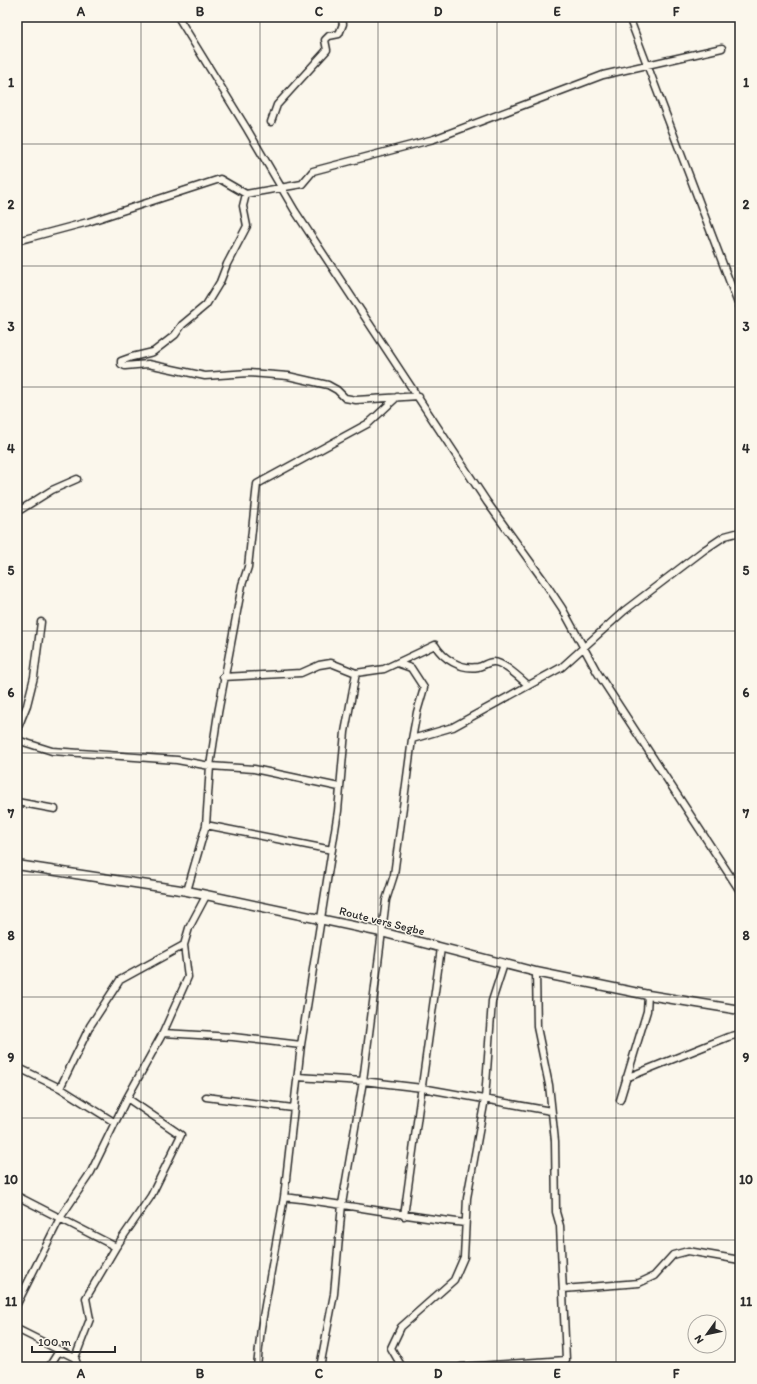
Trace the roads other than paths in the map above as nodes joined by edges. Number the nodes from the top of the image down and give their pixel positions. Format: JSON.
{"nodes":[{"id":1,"x":178,"y":17,"type":"edge"},
{"id":2,"x":341,"y":17,"type":"edge"},
{"id":3,"x":629,"y":17,"type":"edge"},
{"id":4,"x":722,"y":48,"type":"dead end"},
{"id":5,"x":647,"y":65,"type":"junction"},
{"id":6,"x":271,"y":122,"type":"dead end"},
{"id":7,"x":282,"y":188,"type":"junction"},
{"id":8,"x":246,"y":194,"type":"junction"},
{"id":9,"x":17,"y":241,"type":"edge"},
{"id":10,"x":740,"y":309,"type":"edge"},
{"id":11,"x":419,"y":396,"type":"junction"},
{"id":12,"x":397,"y":397,"type":"junction"},
{"id":13,"x":77,"y":479,"type":"dead end"},
{"id":14,"x":17,"y":512,"type":"edge"},
{"id":15,"x":740,"y":532,"type":"edge"},
{"id":16,"x":41,"y":622,"type":"dead end"},
{"id":17,"x":583,"y":648,"type":"junction"},
{"id":18,"x":397,"y":663,"type":"junction"},
{"id":19,"x":356,"y":673,"type":"junction"},
{"id":20,"x":223,"y":677,"type":"junction"},
{"id":21,"x":528,"y":686,"type":"junction"},
{"id":22,"x":18,"y":722,"type":"edge"},
{"id":23,"x":17,"y":730,"type":"edge"},
{"id":24,"x":412,"y":739,"type":"junction"},
{"id":25,"x":17,"y":740,"type":"edge"},
{"id":26,"x":210,"y":766,"type":"junction"},
{"id":27,"x":339,"y":787,"type":"junction"},
{"id":28,"x":17,"y":802,"type":"edge"},
{"id":29,"x":56,"y":809,"type":"dead end"},
{"id":30,"x":206,"y":825,"type":"junction"},
{"id":31,"x":332,"y":850,"type":"junction"},
{"id":32,"x":17,"y":865,"type":"edge"},
{"id":33,"x":188,"y":891,"type":"junction"},
{"id":34,"x":740,"y":891,"type":"edge"},
{"id":35,"x":206,"y":896,"type":"junction"},
{"id":36,"x":322,"y":918,"type":"junction"},
{"id":37,"x":381,"y":932,"type":"junction"},
{"id":38,"x":184,"y":945,"type":"junction"},
{"id":39,"x":441,"y":948,"type":"junction"},
{"id":40,"x":504,"y":964,"type":"junction"},
{"id":41,"x":536,"y":972,"type":"junction"},
{"id":42,"x":648,"y":995,"type":"junction"},
{"id":43,"x":740,"y":1010,"type":"edge"},
{"id":44,"x":163,"y":1033,"type":"junction"},
{"id":45,"x":740,"y":1034,"type":"edge"},
{"id":46,"x":301,"y":1045,"type":"junction"},
{"id":47,"x":17,"y":1068,"type":"edge"},
{"id":48,"x":297,"y":1077,"type":"junction"},
{"id":49,"x":626,"y":1078,"type":"junction"},
{"id":50,"x":363,"y":1081,"type":"junction"},
{"id":51,"x":60,"y":1088,"type":"junction"},
{"id":52,"x":422,"y":1088,"type":"junction"},
{"id":53,"x":206,"y":1097,"type":"dead end"},
{"id":54,"x":127,"y":1098,"type":"junction"},
{"id":55,"x":485,"y":1099,"type":"junction"},
{"id":56,"x":620,"y":1100,"type":"dead end"},
{"id":57,"x":293,"y":1108,"type":"junction"},
{"id":58,"x":551,"y":1111,"type":"junction"},
{"id":59,"x":114,"y":1122,"type":"junction"},
{"id":60,"x":17,"y":1196,"type":"edge"},
{"id":61,"x":284,"y":1197,"type":"junction"},
{"id":62,"x":342,"y":1204,"type":"junction"},
{"id":63,"x":404,"y":1216,"type":"junction"},
{"id":64,"x":60,"y":1218,"type":"junction"},
{"id":65,"x":465,"y":1223,"type":"junction"},
{"id":66,"x":116,"y":1247,"type":"junction"},
{"id":67,"x":740,"y":1260,"type":"edge"},
{"id":68,"x":563,"y":1290,"type":"junction"},
{"id":69,"x":17,"y":1304,"type":"edge"},
{"id":70,"x":17,"y":1329,"type":"edge"},
{"id":71,"x":75,"y":1358,"type":"junction"},
{"id":72,"x":49,"y":1367,"type":"edge"},
{"id":73,"x":78,"y":1367,"type":"edge"},
{"id":74,"x":257,"y":1367,"type":"edge"},
{"id":75,"x":320,"y":1367,"type":"edge"},
{"id":76,"x":402,"y":1367,"type":"edge"},
{"id":77,"x":461,"y":1367,"type":"edge"}],
"edges":[{"from":1,"to":7,"type":"street"},
{"from":2,"to":6,"type":"street"},
{"from":3,"to":5,"type":"street"},
{"from":4,"to":5,"type":"street"},
{"from":5,"to":7,"type":"street"},
{"from":5,"to":10,"type":"street"},
{"from":7,"to":8,"type":"street"},
{"from":7,"to":11,"type":"street"},
{"from":8,"to":9,"type":"street"},
{"from":8,"to":12,"type":"street"},
{"from":11,"to":12,"type":"street"},
{"from":11,"to":17,"type":"street"},
{"from":12,"to":20,"type":"street"},
{"from":13,"to":14,"type":"street"},
{"from":15,"to":17,"type":"street"},
{"from":16,"to":22,"type":"street"},
{"from":17,"to":21,"type":"street"},
{"from":17,"to":34,"type":"street"},
{"from":18,"to":19,"type":"street"},
{"from":18,"to":21,"type":"street"},
{"from":18,"to":24,"type":"street"},
{"from":19,"to":20,"type":"street"},
{"from":19,"to":27,"type":"street"},
{"from":20,"to":26,"type":"street"},
{"from":21,"to":24,"type":"street"},
{"from":22,"to":23,"type":"street"},
{"from":24,"to":37,"type":"street"},
{"from":25,"to":26,"type":"street"},
{"from":26,"to":27,"type":"street"},
{"from":26,"to":30,"type":"street"},
{"from":27,"to":31,"type":"street"},
{"from":28,"to":29,"type":"street"},
{"from":30,"to":31,"type":"street"},
{"from":30,"to":33,"type":"street"},
{"from":31,"to":36,"type":"street"},
{"from":32,"to":33,"type":"main road","name":"Route vers Segbe"},
{"from":33,"to":35,"type":"main road","name":"Route vers Segbe"},
{"from":35,"to":36,"type":"main road","name":"Route vers Segbe"},
{"from":35,"to":38,"type":"street"},
{"from":36,"to":37,"type":"main road","name":"Route vers Segbe"},
{"from":36,"to":46,"type":"street"},
{"from":37,"to":39,"type":"main road","name":"Route vers Segbe"},
{"from":37,"to":50,"type":"street"},
{"from":38,"to":44,"type":"street"},
{"from":38,"to":51,"type":"street"},
{"from":39,"to":40,"type":"main road","name":"Route vers Segbe"},
{"from":39,"to":52,"type":"street"},
{"from":40,"to":41,"type":"main road","name":"Route vers Segbe"},
{"from":40,"to":55,"type":"street"},
{"from":41,"to":42,"type":"main road","name":"Route vers Segbe"},
{"from":41,"to":58,"type":"street"},
{"from":42,"to":43,"type":"main road","name":"Route vers Segbe"},
{"from":42,"to":49,"type":"street"},
{"from":44,"to":46,"type":"street"},
{"from":44,"to":54,"type":"street"},
{"from":45,"to":49,"type":"street"},
{"from":46,"to":48,"type":"street"},
{"from":47,"to":51,"type":"street"},
{"from":48,"to":50,"type":"street"},
{"from":48,"to":57,"type":"street"},
{"from":49,"to":56,"type":"street"},
{"from":50,"to":52,"type":"street"},
{"from":50,"to":62,"type":"street"},
{"from":51,"to":59,"type":"street"},
{"from":52,"to":55,"type":"street"},
{"from":52,"to":63,"type":"street"},
{"from":53,"to":57,"type":"street"},
{"from":54,"to":59,"type":"street"},
{"from":54,"to":66,"type":"street"},
{"from":55,"to":58,"type":"street"},
{"from":55,"to":65,"type":"street"},
{"from":57,"to":61,"type":"street"},
{"from":58,"to":68,"type":"street"},
{"from":59,"to":64,"type":"street"},
{"from":60,"to":64,"type":"street"},
{"from":61,"to":62,"type":"street"},
{"from":61,"to":74,"type":"street"},
{"from":62,"to":63,"type":"street"},
{"from":62,"to":75,"type":"street"},
{"from":63,"to":65,"type":"street"},
{"from":64,"to":66,"type":"street"},
{"from":64,"to":69,"type":"street"},
{"from":65,"to":76,"type":"street"},
{"from":66,"to":71,"type":"street"},
{"from":67,"to":68,"type":"street"},
{"from":68,"to":77,"type":"street"},
{"from":70,"to":71,"type":"street"},
{"from":71,"to":72,"type":"street"},
{"from":71,"to":73,"type":"street"}]}
